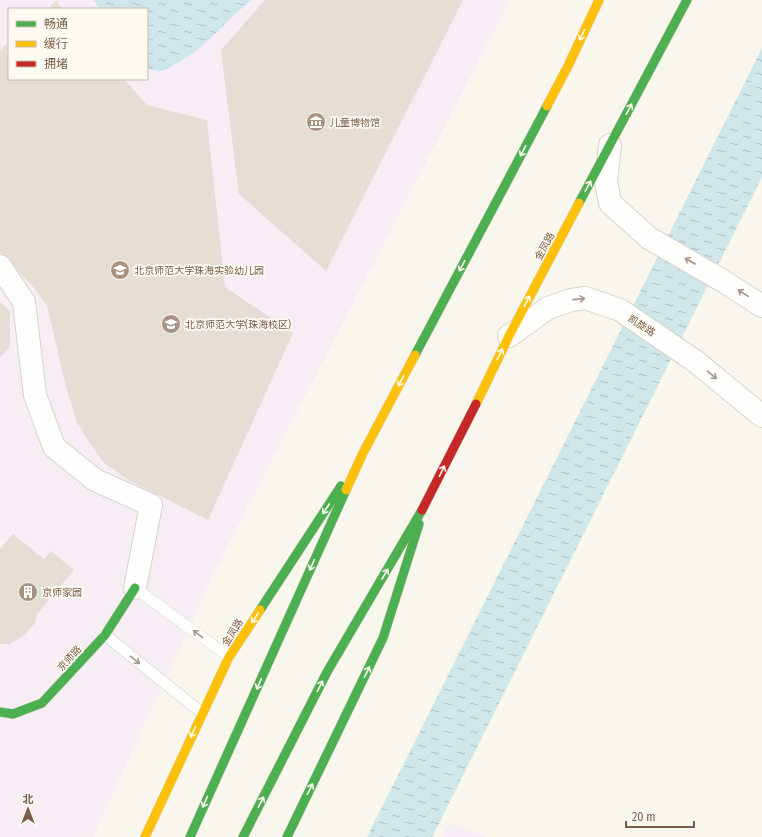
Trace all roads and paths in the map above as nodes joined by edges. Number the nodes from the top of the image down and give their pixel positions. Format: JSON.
{"nodes":[{"id":1,"x":599,"y":0,"type":"edge"},
{"id":2,"x":687,"y":0,"type":"edge"},
{"id":3,"x":610,"y":144,"type":"junction"},
{"id":4,"x":0,"y":266,"type":"edge"},
{"id":5,"x":762,"y":306,"type":"edge"},
{"id":6,"x":509,"y":336,"type":"junction"},
{"id":7,"x":761,"y":413,"type":"edge"},
{"id":8,"x":363,"y":453,"type":"junction"},
{"id":9,"x":425,"y":506,"type":"junction"},
{"id":10,"x":135,"y":588,"type":"junction"},
{"id":11,"x":105,"y":635,"type":"junction"},
{"id":12,"x":229,"y":657,"type":"junction"},
{"id":13,"x":0,"y":712,"type":"edge"},
{"id":14,"x":202,"y":713,"type":"junction"},
{"id":15,"x":145,"y":837,"type":"edge"},
{"id":16,"x":190,"y":837,"type":"edge"},
{"id":17,"x":243,"y":837,"type":"edge"},
{"id":18,"x":286,"y":837,"type":"edge"}],
"edges":[{"from":1,"to":8,"type":"main road","name":"金凤路","one_way":true},
{"from":3,"to":2,"type":"main road","name":"金凤路","one_way":true},
{"from":5,"to":3,"type":"street","one_way":true},
{"from":6,"to":3,"type":"main road","name":"金凤路","one_way":true},
{"from":4,"to":10,"type":"street"},
{"from":6,"to":7,"type":"street","name":"凯旋路","one_way":true},
{"from":9,"to":6,"type":"main road","name":"金凤路","one_way":true},
{"from":8,"to":12,"type":"main road","name":"金凤路","one_way":true},
{"from":8,"to":16,"type":"main road","name":"金凤路","one_way":true},
{"from":17,"to":9,"type":"main road","name":"金凤路","one_way":true},
{"from":18,"to":9,"type":"main road","name":"金凤路","one_way":true},
{"from":10,"to":11,"type":"main road","name":"京师路"},
{"from":12,"to":10,"type":"lane","one_way":true},
{"from":11,"to":13,"type":"main road","name":"京师路"},
{"from":11,"to":14,"type":"lane","one_way":true},
{"from":12,"to":14,"type":"main road","name":"金凤路"},
{"from":14,"to":15,"type":"main road","name":"金凤路","one_way":true}]}
